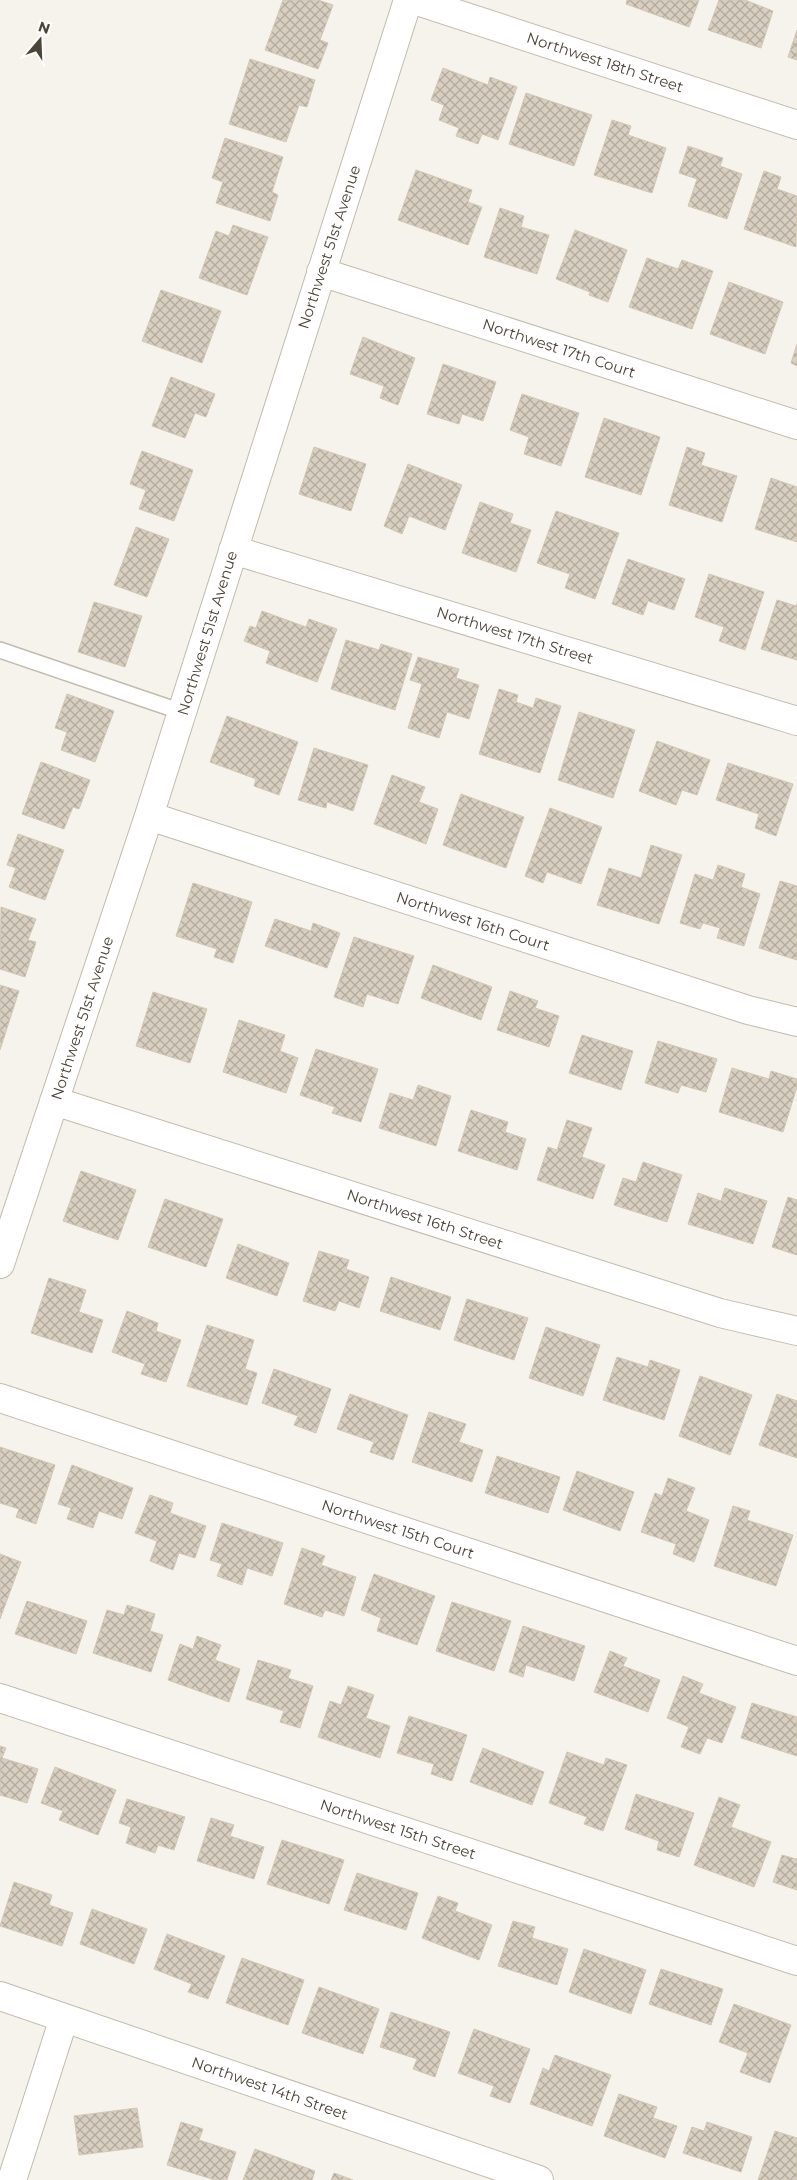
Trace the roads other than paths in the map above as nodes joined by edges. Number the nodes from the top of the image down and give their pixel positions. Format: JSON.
{"nodes":[{"id":1,"x":408,"y":0,"type":"edge"},
{"id":2,"x":414,"y":0,"type":"edge"},
{"id":3,"x":797,"y":125,"type":"edge"},
{"id":4,"x":321,"y":272,"type":"junction"},
{"id":5,"x":797,"y":426,"type":"edge"},
{"id":6,"x":233,"y":550,"type":"junction"},
{"id":7,"x":0,"y":650,"type":"edge"},
{"id":8,"x":182,"y":712,"type":"junction"},
{"id":9,"x":797,"y":721,"type":"edge"},
{"id":10,"x":149,"y":816,"type":"junction"},
{"id":11,"x":797,"y":1022,"type":"edge"},
{"id":12,"x":54,"y":1102,"type":"junction"},
{"id":13,"x":0,"y":1264,"type":"edge"},
{"id":14,"x":797,"y":1331,"type":"edge"},
{"id":15,"x":0,"y":1398,"type":"edge"},
{"id":16,"x":797,"y":1661,"type":"edge"},
{"id":17,"x":0,"y":1698,"type":"edge"},
{"id":18,"x":797,"y":1960,"type":"edge"},
{"id":19,"x":0,"y":1996,"type":"edge"},
{"id":20,"x":64,"y":2018,"type":"junction"},
{"id":21,"x":12,"y":2180,"type":"edge"},
{"id":22,"x":539,"y":2180,"type":"edge"}],
"edges":[{"from":1,"to":4,"type":"street","name":"Northwest 51st Avenue"},
{"from":2,"to":3,"type":"street","name":"Northwest 18th Street"},
{"from":4,"to":5,"type":"street","name":"Northwest 17th Court"},
{"from":4,"to":6,"type":"street","name":"Northwest 51st Avenue"},
{"from":6,"to":8,"type":"street","name":"Northwest 51st Avenue"},
{"from":6,"to":9,"type":"street","name":"Northwest 17th Street"},
{"from":7,"to":8,"type":"lane"},
{"from":8,"to":10,"type":"street","name":"Northwest 51st Avenue"},
{"from":10,"to":11,"type":"street","name":"Northwest 16th Court"},
{"from":10,"to":12,"type":"street","name":"Northwest 51st Avenue"},
{"from":12,"to":13,"type":"street","name":"Northwest 51st Avenue"},
{"from":12,"to":14,"type":"street","name":"Northwest 16th Street"},
{"from":15,"to":16,"type":"street","name":"Northwest 15th Court"},
{"from":17,"to":18,"type":"street","name":"Northwest 15th Street"},
{"from":19,"to":20,"type":"street","name":"Northwest 14th Street"},
{"from":20,"to":21,"type":"street"},
{"from":20,"to":22,"type":"street","name":"Northwest 14th Street"}]}
